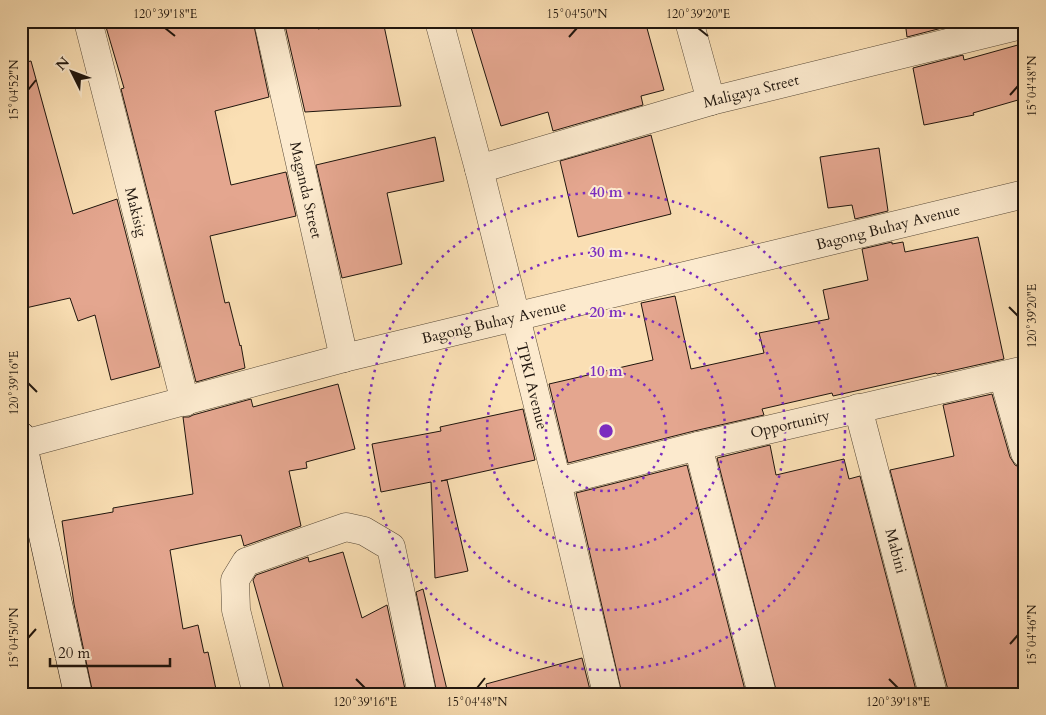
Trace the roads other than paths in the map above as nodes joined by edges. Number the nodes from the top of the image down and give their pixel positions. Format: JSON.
{"nodes":[{"id":1,"x":88,"y":21,"type":"edge"},
{"id":2,"x":268,"y":21,"type":"edge"},
{"id":3,"x":439,"y":21,"type":"edge"},
{"id":4,"x":689,"y":21,"type":"edge"},
{"id":5,"x":1025,"y":24,"type":"edge"},
{"id":6,"x":711,"y":101,"type":"junction"},
{"id":7,"x":479,"y":169,"type":"junction"},
{"id":8,"x":1025,"y":194,"type":"edge"},
{"id":9,"x":515,"y":317,"type":"junction"},
{"id":10,"x":344,"y":358,"type":"junction"},
{"id":11,"x":1014,"y":373,"type":"edge"},
{"id":12,"x":185,"y":402,"type":"junction"},
{"id":13,"x":858,"y":408,"type":"junction"},
{"id":14,"x":23,"y":440,"type":"edge"},
{"id":15,"x":698,"y":446,"type":"junction"},
{"id":16,"x":1025,"y":453,"type":"edge"},
{"id":17,"x":556,"y":482,"type":"junction"},
{"id":18,"x":78,"y":694,"type":"edge"},
{"id":19,"x":257,"y":694,"type":"edge"},
{"id":20,"x":422,"y":694,"type":"edge"},
{"id":21,"x":608,"y":694,"type":"edge"},
{"id":22,"x":762,"y":694,"type":"edge"},
{"id":23,"x":933,"y":694,"type":"edge"}],
"edges":[{"from":1,"to":12,"type":"street","name":"Makisig"},
{"from":2,"to":10,"type":"street","name":"Maganda Street"},
{"from":3,"to":7,"type":"street","name":"TPKI Avenue"},
{"from":4,"to":6,"type":"street"},
{"from":5,"to":6,"type":"street","name":"Maligaya Street"},
{"from":6,"to":7,"type":"street","name":"Maligaya Street"},
{"from":7,"to":9,"type":"street","name":"TPKI Avenue"},
{"from":8,"to":9,"type":"street","name":"Bagong Buhay Avenue"},
{"from":9,"to":10,"type":"street","name":"Bagong Buhay Avenue"},
{"from":9,"to":17,"type":"street","name":"TPKI Avenue"},
{"from":10,"to":12,"type":"street","name":"Bagong Buhay Avenue"},
{"from":11,"to":13,"type":"street","name":"Opportunity"},
{"from":11,"to":16,"type":"street"},
{"from":12,"to":14,"type":"street","name":"Bagong Buhay Avenue"},
{"from":13,"to":15,"type":"street","name":"Opportunity"},
{"from":13,"to":23,"type":"street","name":"Mabini"},
{"from":14,"to":18,"type":"street"},
{"from":15,"to":17,"type":"street","name":"Opportunity"},
{"from":15,"to":22,"type":"street"},
{"from":17,"to":21,"type":"street","name":"TPKI Avenue"},
{"from":19,"to":20,"type":"street"}]}
